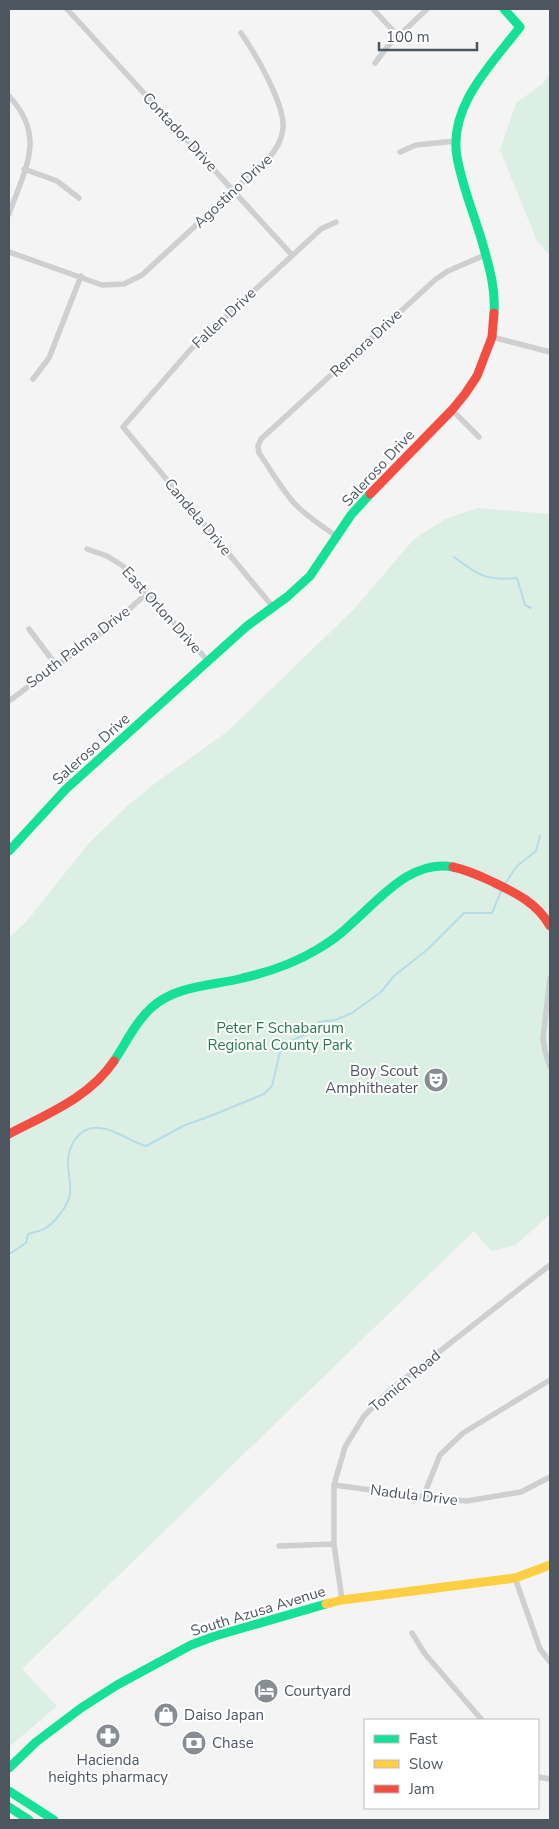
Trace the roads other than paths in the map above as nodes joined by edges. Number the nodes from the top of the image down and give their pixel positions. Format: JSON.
{"nodes":[{"id":1,"x":67,"y":9,"type":"edge"},
{"id":2,"x":373,"y":9,"type":"edge"},
{"id":3,"x":428,"y":9,"type":"edge"},
{"id":4,"x":504,"y":9,"type":"edge"},
{"id":5,"x":241,"y":33,"type":"dead end"},
{"id":6,"x":398,"y":36,"type":"junction"},
{"id":7,"x":375,"y":63,"type":"dead end"},
{"id":8,"x":9,"y":96,"type":"edge"},
{"id":9,"x":456,"y":140,"type":"junction"},
{"id":10,"x":400,"y":152,"type":"dead end"},
{"id":11,"x":24,"y":170,"type":"junction"},
{"id":12,"x":234,"y":191,"type":"junction"},
{"id":13,"x":79,"y":198,"type":"dead end"},
{"id":14,"x":9,"y":214,"type":"edge"},
{"id":15,"x":336,"y":222,"type":"dead end"},
{"id":16,"x":9,"y":252,"type":"edge"},
{"id":17,"x":292,"y":255,"type":"junction"},
{"id":18,"x":485,"y":255,"type":"junction"},
{"id":19,"x":81,"y":276,"type":"junction"},
{"id":20,"x":492,"y":337,"type":"junction"},
{"id":21,"x":550,"y":352,"type":"edge"},
{"id":22,"x":33,"y":379,"type":"dead end"},
{"id":23,"x":452,"y":410,"type":"junction"},
{"id":24,"x":123,"y":427,"type":"joint"},
{"id":25,"x":479,"y":437,"type":"dead end"},
{"id":26,"x":338,"y":536,"type":"junction"},
{"id":27,"x":88,"y":549,"type":"dead end"},
{"id":28,"x":147,"y":593,"type":"junction"},
{"id":29,"x":273,"y":607,"type":"junction"},
{"id":30,"x":29,"y":629,"type":"dead end"},
{"id":31,"x":208,"y":661,"type":"junction"},
{"id":32,"x":56,"y":665,"type":"junction"},
{"id":33,"x":9,"y":701,"type":"edge"},
{"id":34,"x":9,"y":852,"type":"edge"},
{"id":35,"x":550,"y":926,"type":"edge"},
{"id":36,"x":550,"y":978,"type":"edge"},
{"id":37,"x":549,"y":998,"type":"edge"},
{"id":38,"x":550,"y":1067,"type":"edge"},
{"id":39,"x":9,"y":1134,"type":"edge"},
{"id":40,"x":550,"y":1266,"type":"edge"},
{"id":41,"x":550,"y":1380,"type":"edge"},
{"id":42,"x":550,"y":1477,"type":"edge"},
{"id":43,"x":334,"y":1485,"type":"junction"},
{"id":44,"x":423,"y":1497,"type":"junction"},
{"id":45,"x":334,"y":1544,"type":"junction"},
{"id":46,"x":279,"y":1546,"type":"dead end"},
{"id":47,"x":550,"y":1565,"type":"edge"},
{"id":48,"x":515,"y":1578,"type":"junction"},
{"id":49,"x":342,"y":1600,"type":"junction"},
{"id":50,"x":412,"y":1633,"type":"dead end"},
{"id":51,"x":550,"y":1662,"type":"edge"},
{"id":52,"x":481,"y":1719,"type":"edge"},
{"id":53,"x":9,"y":1768,"type":"edge"},
{"id":54,"x":9,"y":1791,"type":"edge"},
{"id":55,"x":9,"y":1807,"type":"edge"},
{"id":56,"x":29,"y":1820,"type":"edge"},
{"id":57,"x":54,"y":1820,"type":"edge"}],
"edges":[{"from":1,"to":12,"type":"street","name":"Contador Drive"},
{"from":2,"to":6,"type":"street"},
{"from":3,"to":6,"type":"street"},
{"from":4,"to":9,"type":"street","name":"Saleroso Drive"},
{"from":5,"to":12,"type":"street","name":"Agostino Drive"},
{"from":6,"to":7,"type":"street"},
{"from":8,"to":11,"type":"street"},
{"from":9,"to":10,"type":"street"},
{"from":9,"to":18,"type":"street","name":"Saleroso Drive"},
{"from":11,"to":13,"type":"street"},
{"from":11,"to":14,"type":"street"},
{"from":12,"to":17,"type":"street","name":"Contador Drive"},
{"from":12,"to":19,"type":"street","name":"Agostino Drive"},
{"from":15,"to":17,"type":"street","name":"Fallen Drive"},
{"from":16,"to":19,"type":"street","name":"Agostino Drive"},
{"from":17,"to":24,"type":"street","name":"Fallen Drive"},
{"from":18,"to":20,"type":"street","name":"Saleroso Drive"},
{"from":18,"to":26,"type":"street","name":"Remora Drive"},
{"from":19,"to":22,"type":"street"},
{"from":20,"to":21,"type":"street"},
{"from":20,"to":23,"type":"street","name":"Saleroso Drive"},
{"from":23,"to":25,"type":"street"},
{"from":23,"to":26,"type":"street","name":"Saleroso Drive"},
{"from":24,"to":29,"type":"street","name":"Candela Drive"},
{"from":26,"to":29,"type":"street","name":"Saleroso Drive"},
{"from":27,"to":28,"type":"street","name":"East Orlon Drive"},
{"from":28,"to":31,"type":"street","name":"East Orlon Drive"},
{"from":28,"to":32,"type":"street","name":"South Palma Drive"},
{"from":29,"to":31,"type":"street","name":"Saleroso Drive"},
{"from":30,"to":32,"type":"street"},
{"from":31,"to":34,"type":"street","name":"Saleroso Drive"},
{"from":32,"to":33,"type":"street","name":"South Palma Drive"},
{"from":35,"to":39,"type":"street"},
{"from":36,"to":37,"type":"street"},
{"from":37,"to":38,"type":"street"},
{"from":40,"to":43,"type":"street","name":"Tomich Road"},
{"from":41,"to":44,"type":"street"},
{"from":42,"to":44,"type":"street","name":"Nadula Drive"},
{"from":43,"to":44,"type":"street","name":"Nadula Drive"},
{"from":43,"to":45,"type":"street","name":"Tomich Road"},
{"from":45,"to":46,"type":"street"},
{"from":45,"to":49,"type":"street","name":"Tomich Road"},
{"from":47,"to":48,"type":"street","name":"South Azusa Avenue"},
{"from":48,"to":49,"type":"street","name":"South Azusa Avenue"},
{"from":48,"to":51,"type":"street"},
{"from":49,"to":53,"type":"street","name":"South Azusa Avenue"},
{"from":50,"to":52,"type":"street"},
{"from":54,"to":57,"type":"street"},
{"from":55,"to":56,"type":"street"}]}
